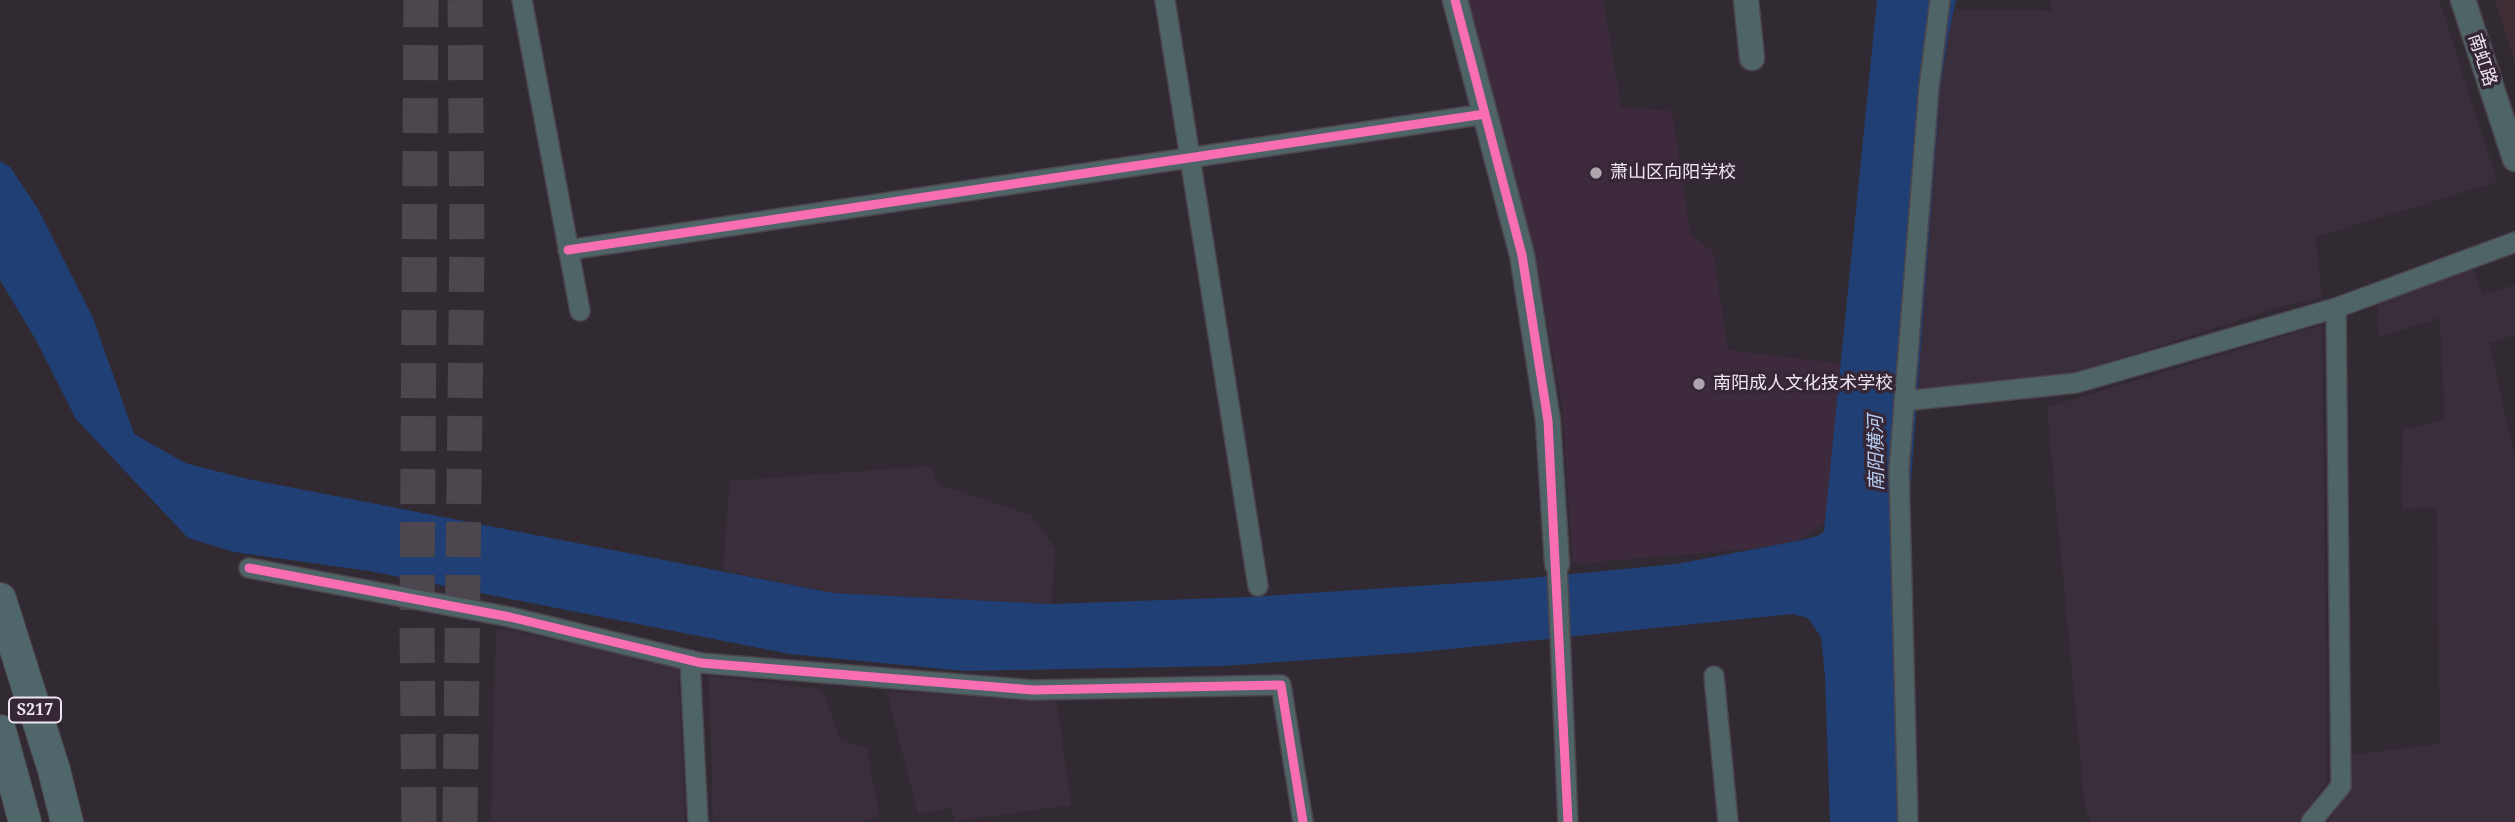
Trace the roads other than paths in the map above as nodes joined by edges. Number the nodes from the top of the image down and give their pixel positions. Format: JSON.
{"nodes":[{"id":1,"x":522,"y":0,"type":"edge"},
{"id":2,"x":1165,"y":0,"type":"edge"},
{"id":3,"x":1455,"y":0,"type":"edge"},
{"id":4,"x":1746,"y":0,"type":"edge"},
{"id":5,"x":1940,"y":0,"type":"edge"},
{"id":6,"x":2463,"y":0,"type":"edge"},
{"id":7,"x":1752,"y":58,"type":"dead end"},
{"id":8,"x":1485,"y":114,"type":"junction"},
{"id":9,"x":1190,"y":158,"type":"junction"},
{"id":10,"x":2515,"y":159,"type":"edge"},
{"id":11,"x":2515,"y":242,"type":"edge"},
{"id":12,"x":568,"y":250,"type":"junction"},
{"id":13,"x":2336,"y":309,"type":"junction"},
{"id":14,"x":580,"y":311,"type":"dead end"},
{"id":15,"x":1904,"y":401,"type":"junction"},
{"id":16,"x":1557,"y":564,"type":"joint"},
{"id":17,"x":249,"y":568,"type":"dead end"},
{"id":18,"x":1258,"y":586,"type":"dead end"},
{"id":19,"x":0,"y":599,"type":"edge"},
{"id":20,"x":690,"y":660,"type":"junction"},
{"id":21,"x":1714,"y":676,"type":"dead end"},
{"id":22,"x":0,"y":731,"type":"edge"},
{"id":23,"x":25,"y":822,"type":"edge"},
{"id":24,"x":67,"y":822,"type":"edge"},
{"id":25,"x":698,"y":822,"type":"edge"},
{"id":26,"x":1303,"y":822,"type":"edge"},
{"id":27,"x":1569,"y":822,"type":"edge"},
{"id":28,"x":1728,"y":822,"type":"edge"},
{"id":29,"x":1908,"y":822,"type":"edge"},
{"id":30,"x":2311,"y":822,"type":"edge"}],
"edges":[{"from":1,"to":12,"type":"street"},
{"from":2,"to":9,"type":"street"},
{"from":3,"to":8,"type":"street"},
{"from":4,"to":7,"type":"street"},
{"from":5,"to":15,"type":"street"},
{"from":6,"to":10,"type":"street","name":"南虹路"},
{"from":8,"to":9,"type":"street"},
{"from":8,"to":16,"type":"street"},
{"from":9,"to":12,"type":"street"},
{"from":9,"to":18,"type":"street"},
{"from":11,"to":13,"type":"street"},
{"from":12,"to":14,"type":"street"},
{"from":13,"to":15,"type":"street"},
{"from":13,"to":30,"type":"street"},
{"from":15,"to":29,"type":"street"},
{"from":16,"to":27,"type":"street"},
{"from":17,"to":20,"type":"street"},
{"from":19,"to":24,"type":"main road","number":"S217"},
{"from":20,"to":25,"type":"street"},
{"from":20,"to":26,"type":"street"},
{"from":21,"to":28,"type":"street"},
{"from":22,"to":23,"type":"main road","number":"S217"}]}
